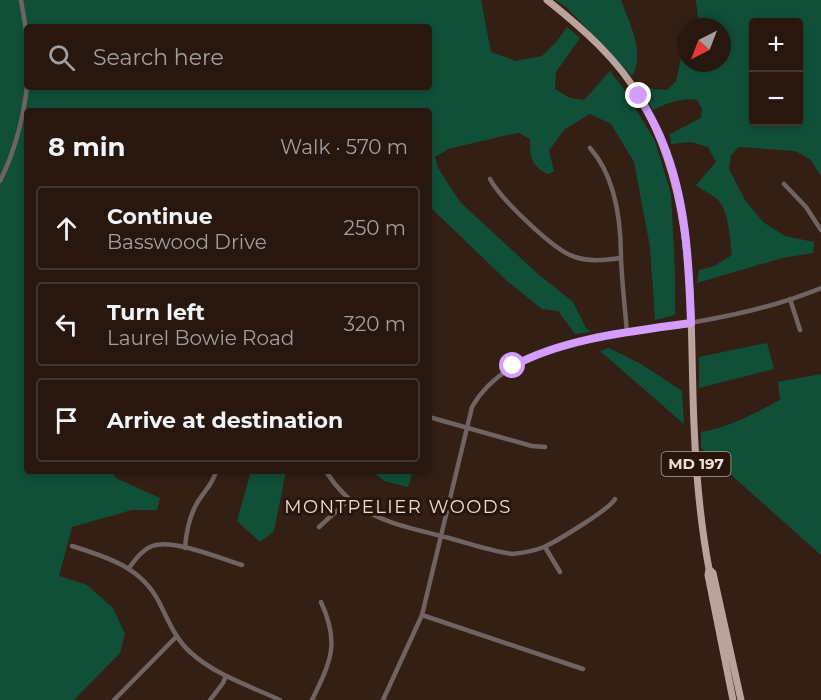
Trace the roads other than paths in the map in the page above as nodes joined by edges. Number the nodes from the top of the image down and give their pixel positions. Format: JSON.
{"nodes":[{"id":1,"x":21,"y":0,"type":"edge"},
{"id":2,"x":547,"y":0,"type":"edge"},
{"id":3,"x":25,"y":24,"type":"edge"},
{"id":4,"x":26,"y":90,"type":"edge"},
{"id":5,"x":590,"y":148,"type":"dead end"},
{"id":6,"x":490,"y":178,"type":"dead end"},
{"id":7,"x":0,"y":181,"type":"edge"},
{"id":8,"x":784,"y":184,"type":"dead end"},
{"id":9,"x":821,"y":230,"type":"edge"},
{"id":10,"x":621,"y":258,"type":"junction"},
{"id":11,"x":821,"y":288,"type":"edge"},
{"id":12,"x":790,"y":299,"type":"junction"},
{"id":13,"x":691,"y":323,"type":"junction"},
{"id":14,"x":800,"y":330,"type":"dead end"},
{"id":15,"x":627,"y":333,"type":"junction"},
{"id":16,"x":432,"y":418,"type":"edge"},
{"id":17,"x":466,"y":427,"type":"junction"},
{"id":18,"x":545,"y":447,"type":"dead end"},
{"id":19,"x":215,"y":474,"type":"edge"},
{"id":20,"x":328,"y":474,"type":"edge"},
{"id":21,"x":350,"y":499,"type":"junction"},
{"id":22,"x":615,"y":499,"type":"dead end"},
{"id":23,"x":319,"y":527,"type":"dead end"},
{"id":24,"x":441,"y":536,"type":"junction"},
{"id":25,"x":72,"y":546,"type":"dead end"},
{"id":26,"x":545,"y":546,"type":"junction"},
{"id":27,"x":185,"y":548,"type":"junction"},
{"id":28,"x":242,"y":565,"type":"dead end"},
{"id":29,"x":129,"y":568,"type":"junction"},
{"id":30,"x":709,"y":569,"type":"junction"},
{"id":31,"x":560,"y":572,"type":"dead end"},
{"id":32,"x":321,"y":602,"type":"dead end"},
{"id":33,"x":422,"y":615,"type":"junction"},
{"id":34,"x":176,"y":637,"type":"junction"},
{"id":35,"x":583,"y":669,"type":"dead end"},
{"id":36,"x":226,"y":676,"type":"junction"},
{"id":37,"x":114,"y":700,"type":"edge"},
{"id":38,"x":210,"y":700,"type":"edge"},
{"id":39,"x":280,"y":700,"type":"edge"},
{"id":40,"x":312,"y":700,"type":"edge"},
{"id":41,"x":383,"y":700,"type":"edge"},
{"id":42,"x":733,"y":700,"type":"edge"},
{"id":43,"x":741,"y":700,"type":"edge"}],
"edges":[{"from":1,"to":3,"type":"street"},
{"from":2,"to":13,"type":"main road","number":"MD 197"},
{"from":4,"to":7,"type":"street"},
{"from":5,"to":10,"type":"street"},
{"from":6,"to":10,"type":"street"},
{"from":8,"to":9,"type":"street"},
{"from":10,"to":15,"type":"street"},
{"from":11,"to":12,"type":"street"},
{"from":12,"to":13,"type":"street"},
{"from":12,"to":14,"type":"street"},
{"from":13,"to":15,"type":"street"},
{"from":13,"to":30,"type":"main road","number":"MD 197"},
{"from":15,"to":17,"type":"street"},
{"from":16,"to":17,"type":"street"},
{"from":17,"to":18,"type":"street"},
{"from":17,"to":24,"type":"street"},
{"from":19,"to":27,"type":"street"},
{"from":20,"to":21,"type":"street"},
{"from":21,"to":23,"type":"street"},
{"from":21,"to":24,"type":"street"},
{"from":22,"to":26,"type":"street"},
{"from":24,"to":26,"type":"street"},
{"from":24,"to":33,"type":"street"},
{"from":25,"to":29,"type":"street"},
{"from":26,"to":31,"type":"street"},
{"from":27,"to":28,"type":"street"},
{"from":27,"to":29,"type":"street"},
{"from":29,"to":34,"type":"street"},
{"from":30,"to":42,"type":"main road","number":"MD 197"},
{"from":30,"to":43,"type":"main road","number":"MD 197"},
{"from":32,"to":40,"type":"street"},
{"from":33,"to":35,"type":"street"},
{"from":33,"to":41,"type":"street"},
{"from":34,"to":36,"type":"street"},
{"from":34,"to":37,"type":"street"},
{"from":36,"to":38,"type":"street"},
{"from":36,"to":39,"type":"street"}]}
